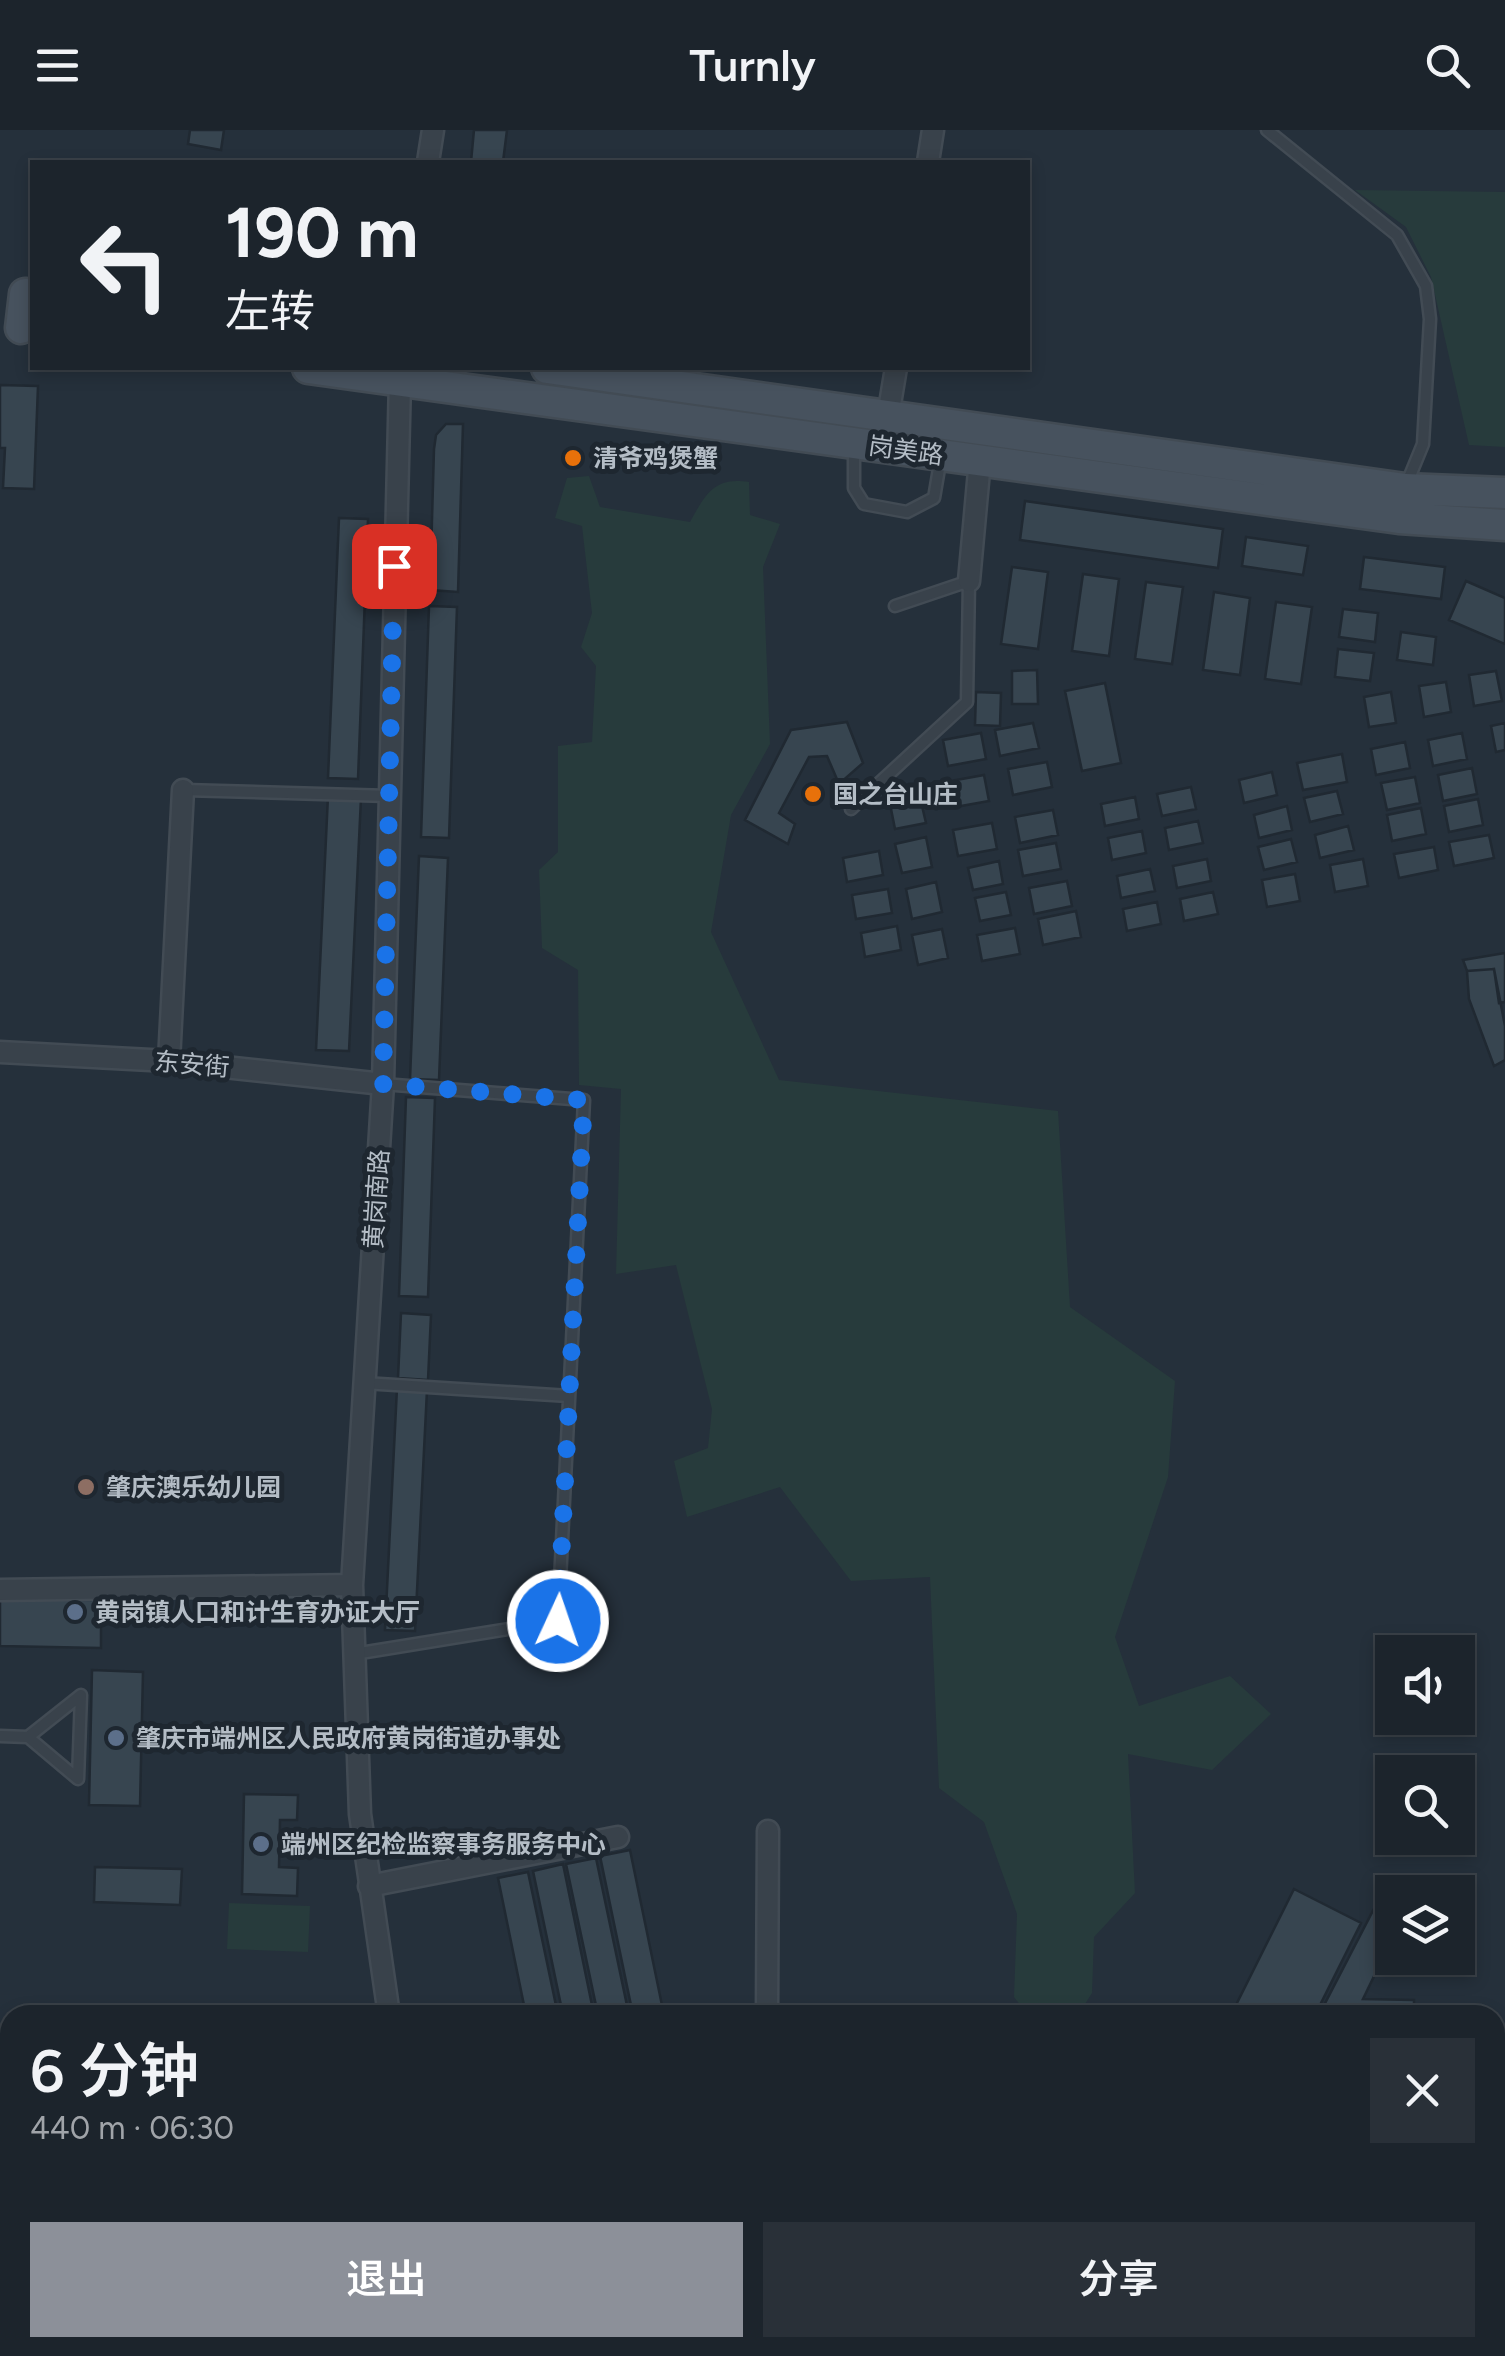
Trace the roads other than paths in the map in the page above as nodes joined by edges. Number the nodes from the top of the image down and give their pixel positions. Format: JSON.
{"nodes":[{"id":1,"x":433,"y":130,"type":"edge"},
{"id":2,"x":933,"y":130,"type":"edge"},
{"id":3,"x":1267,"y":130,"type":"edge"},
{"id":4,"x":428,"y":160,"type":"edge"},
{"id":5,"x":928,"y":160,"type":"edge"},
{"id":6,"x":19,"y":293,"type":"edge"},
{"id":7,"x":18,"y":328,"type":"edge"},
{"id":8,"x":323,"y":370,"type":"edge"},
{"id":9,"x":561,"y":370,"type":"edge"},
{"id":10,"x":896,"y":370,"type":"edge"},
{"id":11,"x":400,"y":380,"type":"junction"},
{"id":12,"x":888,"y":416,"type":"junction"},
{"id":13,"x":854,"y":443,"type":"junction"},
{"id":14,"x":941,"y":455,"type":"junction"},
{"id":15,"x":980,"y":460,"type":"junction"},
{"id":16,"x":1404,"y":489,"type":"junction"},
{"id":17,"x":1498,"y":491,"type":"edge"},
{"id":18,"x":1497,"y":527,"type":"edge"},
{"id":19,"x":969,"y":581,"type":"junction"},
{"id":20,"x":895,"y":606,"type":"dead end"},
{"id":21,"x":183,"y":790,"type":"joint"},
{"id":22,"x":389,"y":796,"type":"junction"},
{"id":23,"x":851,"y":808,"type":"dead end"},
{"id":24,"x":0,"y":1052,"type":"edge"},
{"id":25,"x":170,"y":1061,"type":"junction"},
{"id":26,"x":383,"y":1084,"type":"junction"},
{"id":27,"x":364,"y":1383,"type":"junction"},
{"id":28,"x":569,"y":1396,"type":"junction"},
{"id":29,"x":352,"y":1585,"type":"junction"},
{"id":30,"x":0,"y":1590,"type":"edge"},
{"id":31,"x":353,"y":1654,"type":"junction"},
{"id":32,"x":0,"y":1736,"type":"edge"},
{"id":33,"x":28,"y":1737,"type":"junction"},
{"id":34,"x":768,"y":1831,"type":"dead end"},
{"id":35,"x":618,"y":1836,"type":"dead end"},
{"id":36,"x":368,"y":1886,"type":"junction"},
{"id":37,"x":387,"y":2005,"type":"edge"},
{"id":38,"x":767,"y":2005,"type":"edge"}],
"edges":[{"from":1,"to":4,"type":"street"},
{"from":2,"to":5,"type":"street"},
{"from":3,"to":16,"type":"lane"},
{"from":6,"to":7,"type":"main road"},
{"from":8,"to":11,"type":"main road","name":"岗美路"},
{"from":9,"to":12,"type":"main road","name":"岗美路"},
{"from":10,"to":12,"type":"street"},
{"from":11,"to":13,"type":"main road","name":"岗美路"},
{"from":11,"to":22,"type":"street","name":"黄岗南路"},
{"from":12,"to":16,"type":"main road","name":"岗美路"},
{"from":13,"to":14,"type":"main road","name":"岗美路"},
{"from":13,"to":14,"type":"lane"},
{"from":14,"to":15,"type":"main road","name":"岗美路"},
{"from":15,"to":18,"type":"main road","name":"岗美路"},
{"from":15,"to":19,"type":"street"},
{"from":16,"to":17,"type":"main road","name":"岗美路"},
{"from":19,"to":20,"type":"lane"},
{"from":19,"to":23,"type":"lane"},
{"from":21,"to":22,"type":"lane"},
{"from":21,"to":25,"type":"street"},
{"from":22,"to":26,"type":"street","name":"黄岗南路"},
{"from":24,"to":25,"type":"street","name":"东安街"},
{"from":25,"to":26,"type":"street","name":"东安街"},
{"from":26,"to":27,"type":"street","name":"黄岗南路"},
{"from":26,"to":28,"type":"lane"},
{"from":27,"to":28,"type":"lane"},
{"from":27,"to":29,"type":"street","name":"黄岗南路"},
{"from":28,"to":31,"type":"lane"},
{"from":29,"to":30,"type":"street"},
{"from":29,"to":31,"type":"street","name":"黄岗南路"},
{"from":31,"to":36,"type":"street","name":"黄岗南路"},
{"from":32,"to":33,"type":"lane"},
{"from":33,"to":33,"type":"lane"},
{"from":34,"to":38,"type":"street"},
{"from":35,"to":36,"type":"street"},
{"from":36,"to":37,"type":"street","name":"黄岗南路"}]}
